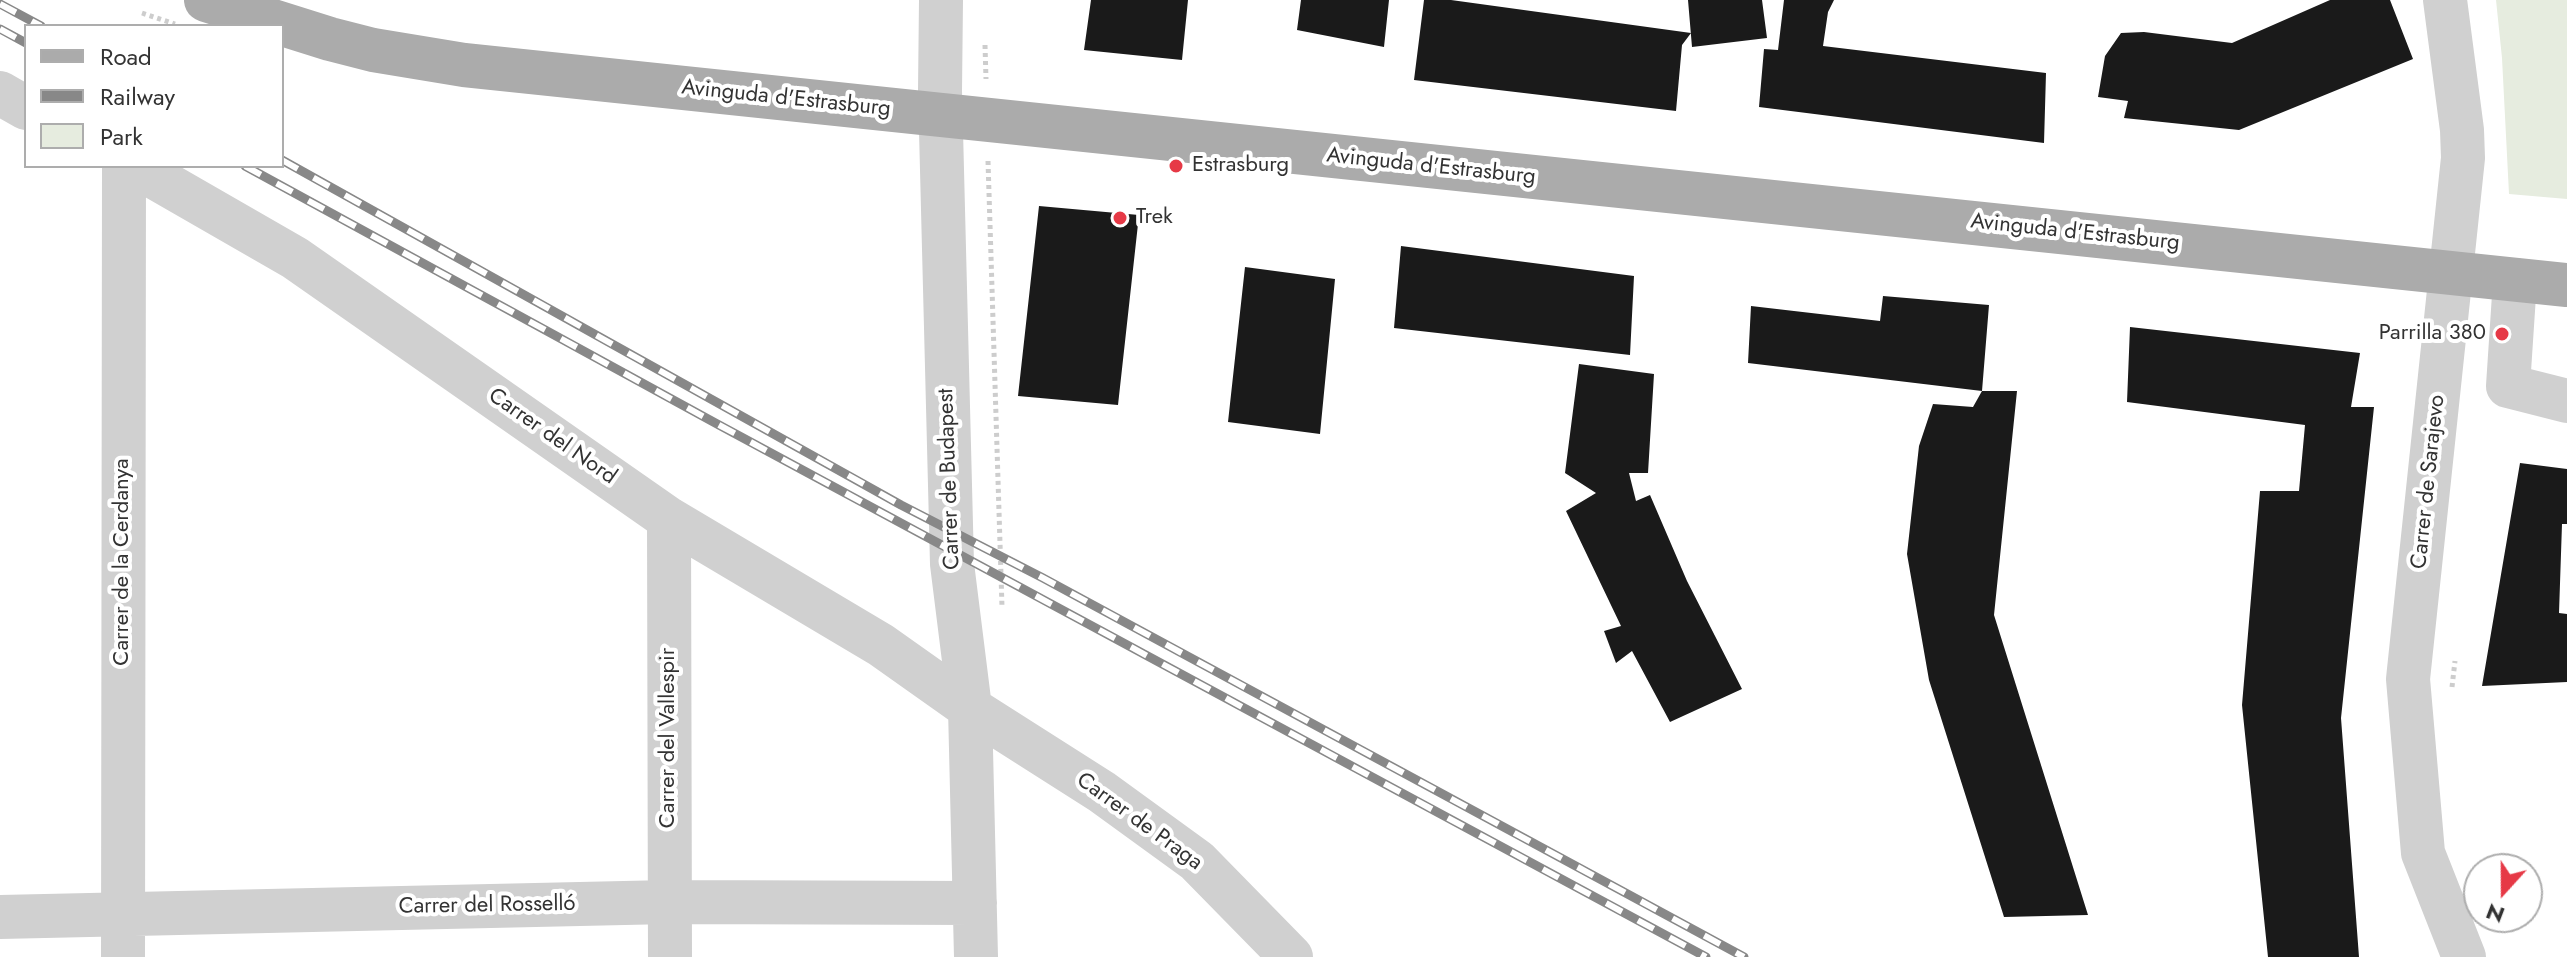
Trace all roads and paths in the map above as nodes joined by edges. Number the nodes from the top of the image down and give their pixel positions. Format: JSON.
{"nodes":[{"id":1,"x":206,"y":0,"type":"edge"},
{"id":2,"x":289,"y":0,"type":"edge"},
{"id":3,"x":941,"y":0,"type":"edge"},
{"id":4,"x":2445,"y":0,"type":"edge"},
{"id":5,"x":142,"y":13,"type":"dead end"},
{"id":6,"x":174,"y":24,"type":"edge"},
{"id":7,"x":282,"y":24,"type":"edge"},
{"id":8,"x":284,"y":25,"type":"edge"},
{"id":9,"x":984,"y":32,"type":"dead end"},
{"id":10,"x":0,"y":93,"type":"edge"},
{"id":11,"x":941,"y":103,"type":"junction"},
{"id":12,"x":24,"y":107,"type":"edge"},
{"id":13,"x":986,"y":108,"type":"junction"},
{"id":14,"x":124,"y":168,"type":"edge"},
{"id":15,"x":138,"y":168,"type":"edge"},
{"id":16,"x":2453,"y":263,"type":"junction"},
{"id":17,"x":2567,"y":264,"type":"edge"},
{"id":18,"x":2515,"y":280,"type":"junction"},
{"id":19,"x":2567,"y":285,"type":"edge"},
{"id":20,"x":2567,"y":401,"type":"edge"},
{"id":21,"x":669,"y":519,"type":"junction"},
{"id":22,"x":1002,"y":620,"type":"dead end"},
{"id":23,"x":2455,"y":659,"type":"dead end"},
{"id":24,"x":2452,"y":690,"type":"dead end"},
{"id":25,"x":970,"y":708,"type":"junction"},
{"id":26,"x":669,"y":902,"type":"junction"},
{"id":27,"x":975,"y":903,"type":"junction"},
{"id":28,"x":122,"y":914,"type":"junction"},
{"id":29,"x":0,"y":917,"type":"edge"},
{"id":30,"x":123,"y":957,"type":"edge"},
{"id":31,"x":670,"y":957,"type":"edge"},
{"id":32,"x":976,"y":957,"type":"edge"},
{"id":33,"x":1291,"y":957,"type":"edge"},
{"id":34,"x":2464,"y":957,"type":"edge"}],
"edges":[{"from":1,"to":7,"type":"main road","name":"Avinguda d'Estrasburg"},
{"from":2,"to":11,"type":"main road","name":"Avinguda d'Estrasburg"},
{"from":3,"to":11,"type":"street","name":"Carrer de Budapest"},
{"from":4,"to":16,"type":"street","name":"Carrer de Sarajevo"},
{"from":5,"to":6,"type":"path"},
{"from":8,"to":11,"type":"main road","name":"Avinguda d'Estrasburg"},
{"from":9,"to":13,"type":"path"},
{"from":10,"to":12,"type":"street"},
{"from":11,"to":13,"type":"main road","name":"Avinguda d'Estrasburg"},
{"from":11,"to":25,"type":"street","name":"Carrer de Budapest"},
{"from":13,"to":16,"type":"main road","name":"Avinguda d'Estrasburg"},
{"from":13,"to":16,"type":"main road","name":"Avinguda d'Estrasburg"},
{"from":13,"to":22,"type":"path"},
{"from":14,"to":28,"type":"street","name":"Carrer de la Cerdanya"},
{"from":15,"to":21,"type":"street","name":"Carrer del Nord"},
{"from":16,"to":17,"type":"main road","name":"Avinguda d'Estrasburg"},
{"from":16,"to":18,"type":"main road","name":"Avinguda d'Estrasburg"},
{"from":16,"to":34,"type":"street","name":"Carrer de Sarajevo"},
{"from":18,"to":19,"type":"main road","name":"Avinguda d'Estrasburg"},
{"from":18,"to":20,"type":"street"},
{"from":21,"to":25,"type":"street","name":"Carrer del Nord"},
{"from":21,"to":26,"type":"street","name":"Carrer del Vallespir"},
{"from":23,"to":24,"type":"path"},
{"from":25,"to":27,"type":"street","name":"Carrer de Budapest"},
{"from":25,"to":33,"type":"street","name":"Carrer de Praga"},
{"from":26,"to":27,"type":"street","name":"Carrer del Rosselló"},
{"from":26,"to":28,"type":"street","name":"Carrer del Rosselló"},
{"from":26,"to":31,"type":"street","name":"Carrer del Vallespir"},
{"from":27,"to":32,"type":"street","name":"Carrer de Budapest"},
{"from":28,"to":29,"type":"street","name":"Carrer del Rosselló"},
{"from":28,"to":30,"type":"street","name":"Carrer de la Cerdanya"}]}
